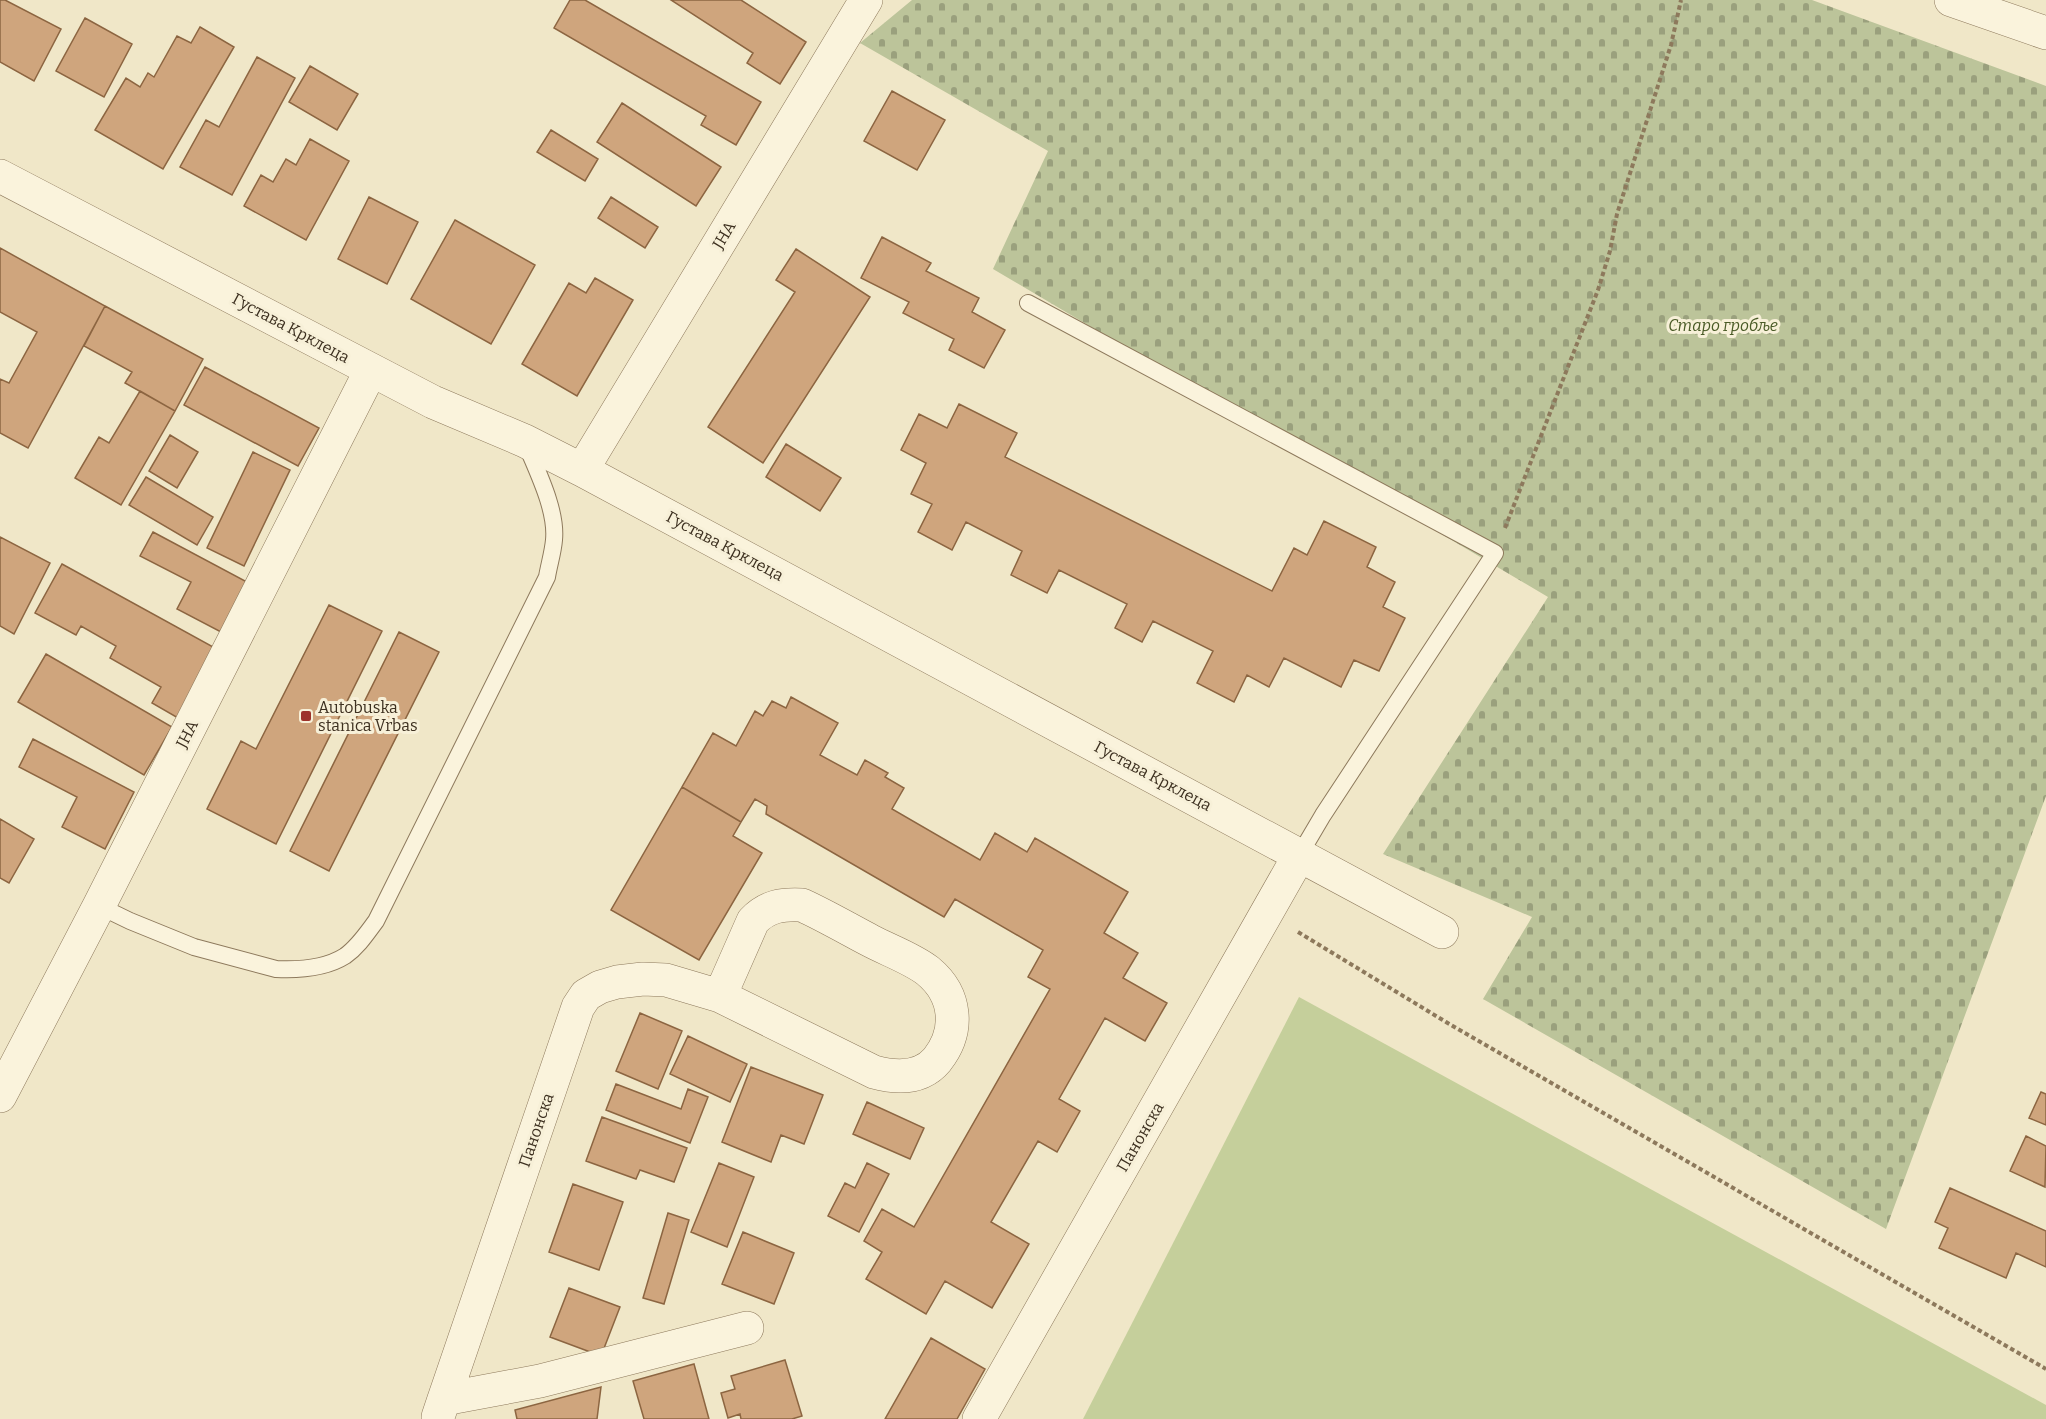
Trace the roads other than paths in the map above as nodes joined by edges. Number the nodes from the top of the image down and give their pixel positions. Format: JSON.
{"nodes":[{"id":1,"x":866,"y":0,"type":"edge"},
{"id":2,"x":1951,"y":0,"type":"edge"},
{"id":3,"x":2046,"y":33,"type":"edge"},
{"id":4,"x":0,"y":176,"type":"edge"},
{"id":5,"x":1028,"y":303,"type":"dead end"},
{"id":6,"x":371,"y":370,"type":"junction"},
{"id":7,"x":525,"y":441,"type":"junction"},
{"id":8,"x":582,"y":470,"type":"junction"},
{"id":9,"x":1300,"y":854,"type":"junction"},
{"id":10,"x":99,"y":906,"type":"junction"},
{"id":11,"x":1442,"y":932,"type":"dead end"},
{"id":12,"x":720,"y":996,"type":"junction"},
{"id":13,"x":0,"y":1096,"type":"edge"},
{"id":14,"x":747,"y":1328,"type":"dead end"},
{"id":15,"x":441,"y":1409,"type":"edge"},
{"id":16,"x":979,"y":1419,"type":"edge"}],
"edges":[{"from":1,"to":8,"type":"street","name":"ЈНА"},
{"from":2,"to":3,"type":"street"},
{"from":4,"to":6,"type":"street","name":"Густава Крклеца"},
{"from":5,"to":9,"type":"lane"},
{"from":6,"to":7,"type":"street","name":"Густава Крклеца"},
{"from":6,"to":10,"type":"street","name":"ЈНА"},
{"from":7,"to":8,"type":"street","name":"Густава Крклеца"},
{"from":7,"to":10,"type":"lane"},
{"from":8,"to":9,"type":"street","name":"Густава Крклеца"},
{"from":9,"to":11,"type":"street","name":"Густава Крклеца"},
{"from":9,"to":16,"type":"street","name":"Панонска"},
{"from":10,"to":13,"type":"street","name":"ЈНА"},
{"from":12,"to":12,"type":"street","name":"Панонска"},
{"from":12,"to":15,"type":"street","name":"Панонска"},
{"from":14,"to":15,"type":"street","name":"Панонска"}]}
